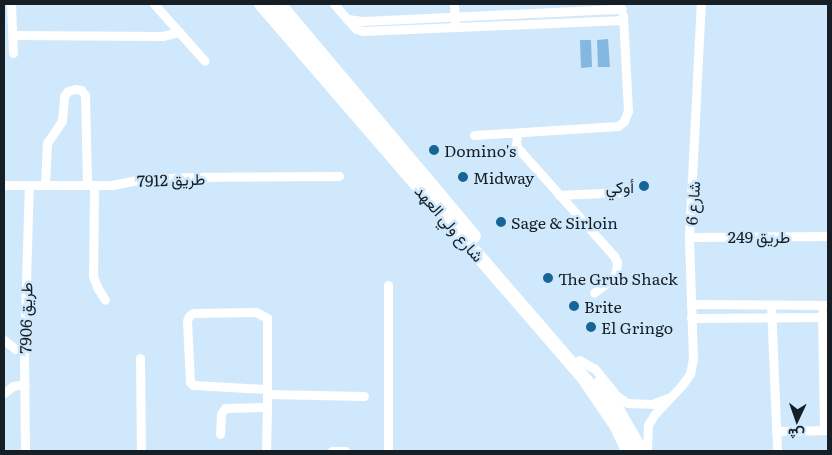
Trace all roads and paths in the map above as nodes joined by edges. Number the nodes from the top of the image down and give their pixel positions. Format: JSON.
{"nodes":[{"id":1,"x":11,"y":4,"type":"edge"},
{"id":2,"x":154,"y":4,"type":"edge"},
{"id":3,"x":261,"y":4,"type":"edge"},
{"id":4,"x":279,"y":4,"type":"edge"},
{"id":5,"x":334,"y":4,"type":"edge"},
{"id":6,"x":454,"y":4,"type":"edge"},
{"id":7,"x":508,"y":4,"type":"edge"},
{"id":8,"x":701,"y":4,"type":"edge"},
{"id":9,"x":622,"y":7,"type":"edge"},
{"id":10,"x":508,"y":14,"type":"junction"},
{"id":11,"x":454,"y":16,"type":"junction"},
{"id":12,"x":346,"y":19,"type":"junction"},
{"id":13,"x":623,"y":20,"type":"junction"},
{"id":14,"x":509,"y":24,"type":"junction"},
{"id":15,"x":455,"y":27,"type":"junction"},
{"id":16,"x":180,"y":32,"type":"junction"},
{"id":17,"x":12,"y":34,"type":"junction"},
{"id":18,"x":12,"y":53,"type":"dead end"},
{"id":19,"x":205,"y":61,"type":"dead end"},
{"id":20,"x":516,"y":133,"type":"junction"},
{"id":21,"x":474,"y":135,"type":"dead end"},
{"id":22,"x":339,"y":176,"type":"dead end"},
{"id":23,"x":4,"y":185,"type":"edge"},
{"id":24,"x":29,"y":185,"type":"junction"},
{"id":25,"x":45,"y":185,"type":"junction"},
{"id":26,"x":90,"y":185,"type":"junction"},
{"id":27,"x":623,"y":192,"type":"dead end"},
{"id":28,"x":559,"y":195,"type":"junction"},
{"id":29,"x":828,"y":236,"type":"edge"},
{"id":30,"x":689,"y":237,"type":"junction"},
{"id":31,"x":388,"y":285,"type":"dead end"},
{"id":32,"x":594,"y":293,"type":"dead end"},
{"id":33,"x":105,"y":300,"type":"dead end"},
{"id":34,"x":691,"y":304,"type":"junction"},
{"id":35,"x":771,"y":305,"type":"junction"},
{"id":36,"x":825,"y":305,"type":"edge"},
{"id":37,"x":825,"y":317,"type":"edge"},
{"id":38,"x":691,"y":318,"type":"junction"},
{"id":39,"x":771,"y":318,"type":"junction"},
{"id":40,"x":4,"y":340,"type":"edge"},
{"id":41,"x":24,"y":349,"type":"junction"},
{"id":42,"x":140,"y":358,"type":"dead end"},
{"id":43,"x":579,"y":360,"type":"junction"},
{"id":44,"x":25,"y":384,"type":"junction"},
{"id":45,"x":267,"y":391,"type":"junction"},
{"id":46,"x":4,"y":394,"type":"edge"},
{"id":47,"x":364,"y":396,"type":"dead end"},
{"id":48,"x":673,"y":396,"type":"junction"},
{"id":49,"x":267,"y":407,"type":"junction"},
{"id":50,"x":826,"y":430,"type":"edge"},
{"id":51,"x":776,"y":431,"type":"junction"},
{"id":52,"x":220,"y":434,"type":"dead end"},
{"id":53,"x":25,"y":451,"type":"edge"},
{"id":54,"x":141,"y":451,"type":"edge"},
{"id":55,"x":266,"y":451,"type":"edge"},
{"id":56,"x":332,"y":451,"type":"edge"},
{"id":57,"x":345,"y":451,"type":"edge"},
{"id":58,"x":388,"y":451,"type":"edge"},
{"id":59,"x":628,"y":451,"type":"edge"},
{"id":60,"x":640,"y":451,"type":"edge"},
{"id":61,"x":647,"y":451,"type":"edge"},
{"id":62,"x":776,"y":451,"type":"edge"}],
"edges":[{"from":1,"to":17,"type":"street"},
{"from":2,"to":16,"type":"street"},
{"from":3,"to":59,"type":"main road","name":"شارع ولي العهد"},
{"from":4,"to":43,"type":"main road","name":"شارع ولي العهد"},
{"from":5,"to":12,"type":"street"},
{"from":6,"to":11,"type":"street"},
{"from":7,"to":10,"type":"street"},
{"from":8,"to":30,"type":"street","name":"شارع 6"},
{"from":9,"to":10,"type":"street"},
{"from":9,"to":13,"type":"street"},
{"from":10,"to":11,"type":"street"},
{"from":10,"to":14,"type":"street"},
{"from":11,"to":12,"type":"street"},
{"from":11,"to":15,"type":"street"},
{"from":12,"to":15,"type":"street"},
{"from":13,"to":14,"type":"street"},
{"from":13,"to":20,"type":"street"},
{"from":14,"to":15,"type":"street"},
{"from":16,"to":17,"type":"street"},
{"from":16,"to":19,"type":"street"},
{"from":17,"to":18,"type":"street"},
{"from":20,"to":21,"type":"street"},
{"from":20,"to":28,"type":"street"},
{"from":22,"to":26,"type":"street","name":"طريق 7912"},
{"from":23,"to":24,"type":"street","name":"طريق 7912"},
{"from":24,"to":25,"type":"street","name":"طريق 7912"},
{"from":24,"to":41,"type":"street","name":"طريق 7906"},
{"from":25,"to":26,"type":"street","name":"طريق 7912"},
{"from":25,"to":26,"type":"street"},
{"from":26,"to":33,"type":"street"},
{"from":27,"to":28,"type":"street"},
{"from":28,"to":32,"type":"street"},
{"from":29,"to":30,"type":"street","name":"طريق 249"},
{"from":30,"to":34,"type":"street","name":"شارع 6"},
{"from":31,"to":58,"type":"street"},
{"from":34,"to":35,"type":"street"},
{"from":34,"to":38,"type":"street","name":"شارع 6"},
{"from":35,"to":36,"type":"street"},
{"from":35,"to":39,"type":"street"},
{"from":36,"to":37,"type":"street"},
{"from":37,"to":39,"type":"street"},
{"from":37,"to":50,"type":"street"},
{"from":38,"to":39,"type":"street"},
{"from":38,"to":48,"type":"street","name":"شارع 6"},
{"from":39,"to":51,"type":"street"},
{"from":40,"to":41,"type":"street"},
{"from":41,"to":44,"type":"street","name":"طريق 7906"},
{"from":42,"to":54,"type":"street"},
{"from":43,"to":48,"type":"street"},
{"from":43,"to":60,"type":"main road","name":"شارع ولي العهد"},
{"from":44,"to":46,"type":"street"},
{"from":44,"to":53,"type":"street","name":"طريق 7906"},
{"from":45,"to":45,"type":"street"},
{"from":45,"to":47,"type":"street"},
{"from":45,"to":49,"type":"street"},
{"from":48,"to":61,"type":"street","name":"شارع 6"},
{"from":49,"to":52,"type":"street"},
{"from":49,"to":55,"type":"street"},
{"from":50,"to":51,"type":"street"},
{"from":51,"to":62,"type":"street"},
{"from":56,"to":57,"type":"street"}]}
